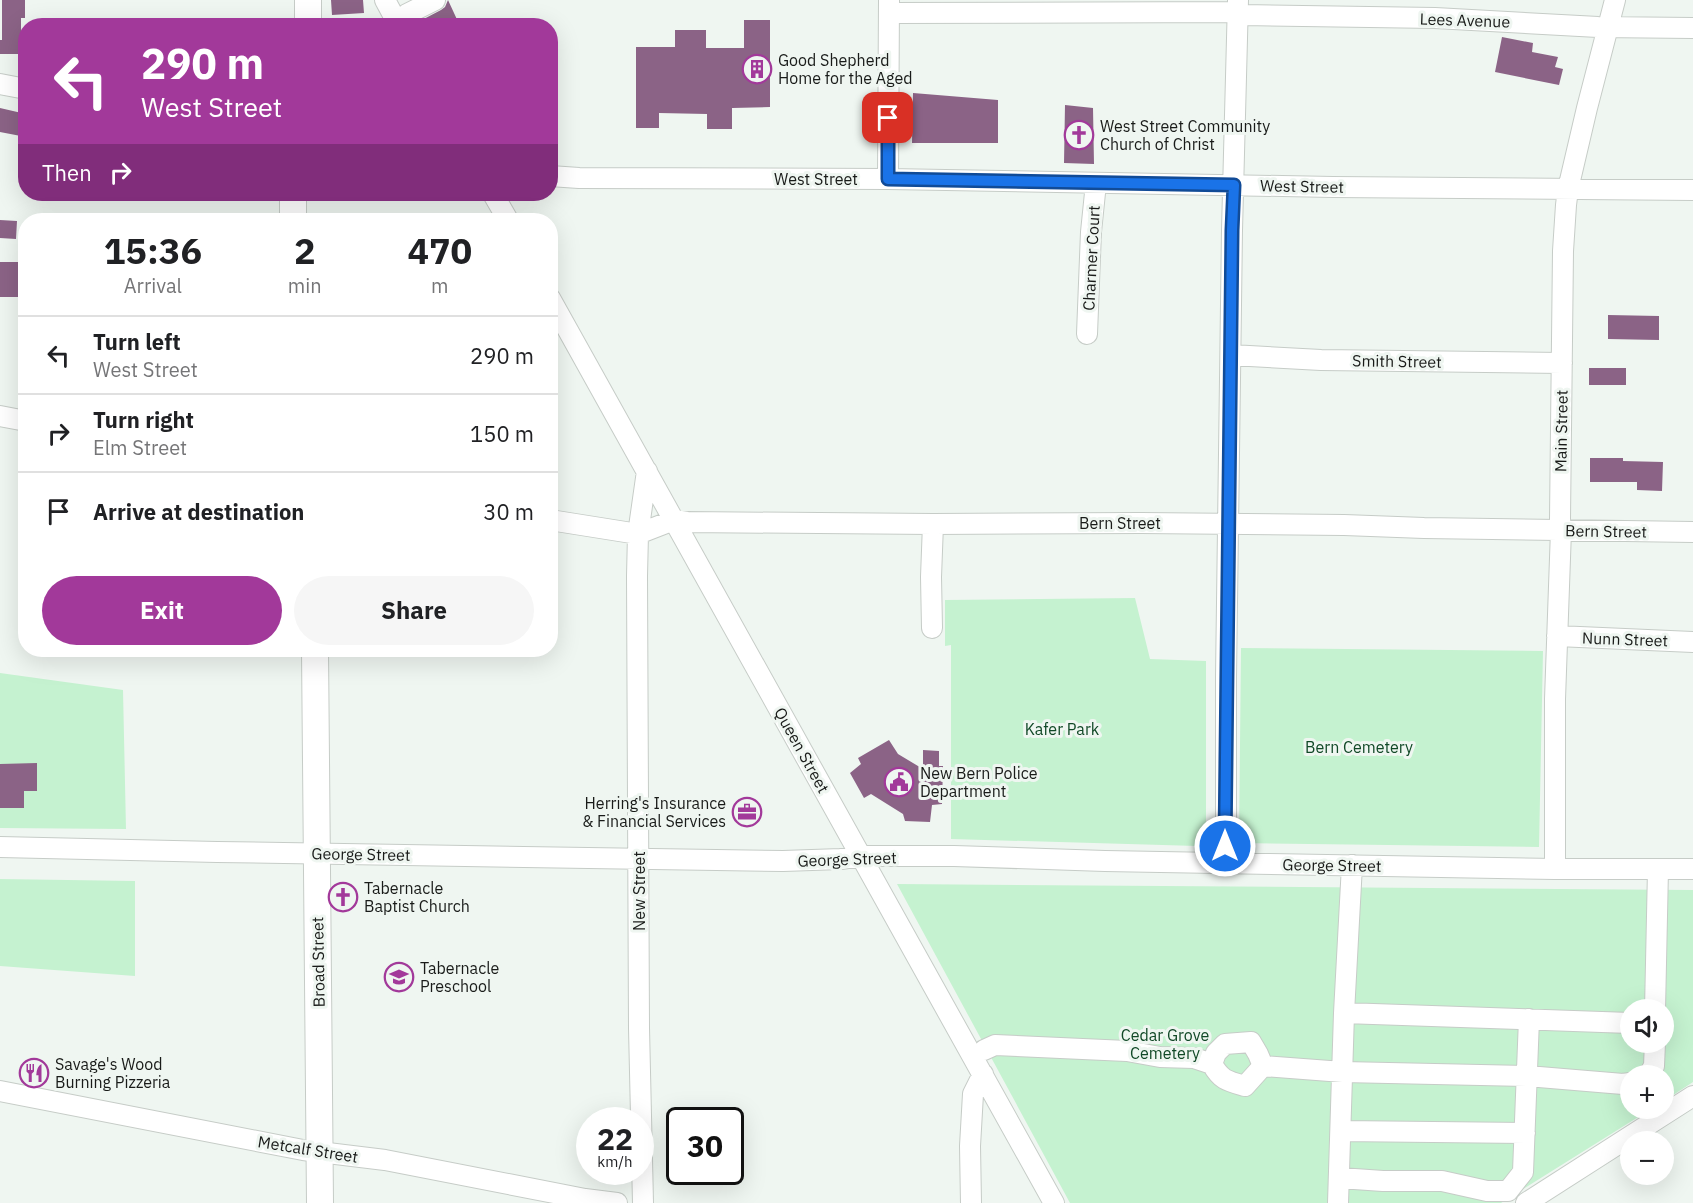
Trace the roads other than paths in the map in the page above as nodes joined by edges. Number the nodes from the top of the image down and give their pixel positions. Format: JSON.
{"nodes":[{"id":1,"x":291,"y":0,"type":"edge"},
{"id":2,"x":308,"y":0,"type":"edge"},
{"id":3,"x":385,"y":0,"type":"edge"},
{"id":4,"x":435,"y":0,"type":"edge"},
{"id":5,"x":1616,"y":0,"type":"edge"},
{"id":6,"x":889,"y":6,"type":"edge"},
{"id":7,"x":1238,"y":6,"type":"edge"},
{"id":8,"x":291,"y":18,"type":"edge"},
{"id":9,"x":308,"y":18,"type":"edge"},
{"id":10,"x":395,"y":18,"type":"edge"},
{"id":11,"x":407,"y":18,"type":"edge"},
{"id":12,"x":1608,"y":27,"type":"junction"},
{"id":13,"x":1693,"y":28,"type":"edge"},
{"id":14,"x":0,"y":84,"type":"edge"},
{"id":15,"x":18,"y":87,"type":"edge"},
{"id":16,"x":558,"y":176,"type":"edge"},
{"id":17,"x":888,"y":179,"type":"junction"},
{"id":18,"x":1096,"y":183,"type":"junction"},
{"id":19,"x":1234,"y":185,"type":"junction"},
{"id":20,"x":1568,"y":189,"type":"junction"},
{"id":21,"x":1693,"y":190,"type":"edge"},
{"id":22,"x":558,"y":312,"type":"edge"},
{"id":23,"x":1087,"y":334,"type":"dead end"},
{"id":24,"x":1231,"y":355,"type":"junction"},
{"id":25,"x":1562,"y":363,"type":"junction"},
{"id":26,"x":0,"y":416,"type":"edge"},
{"id":27,"x":18,"y":419,"type":"edge"},
{"id":28,"x":647,"y":471,"type":"junction"},
{"id":29,"x":674,"y":520,"type":"junction"},
{"id":30,"x":558,"y":521,"type":"edge"},
{"id":31,"x":933,"y":524,"type":"junction"},
{"id":32,"x":1228,"y":524,"type":"junction"},
{"id":33,"x":1561,"y":530,"type":"junction"},
{"id":34,"x":1693,"y":532,"type":"edge"},
{"id":35,"x":638,"y":534,"type":"junction"},
{"id":36,"x":932,"y":628,"type":"dead end"},
{"id":37,"x":1557,"y":636,"type":"junction"},
{"id":38,"x":1693,"y":642,"type":"edge"},
{"id":39,"x":299,"y":657,"type":"edge"},
{"id":40,"x":315,"y":657,"type":"edge"},
{"id":41,"x":0,"y":847,"type":"edge"},
{"id":42,"x":308,"y":852,"type":"junction"},
{"id":43,"x":861,"y":856,"type":"junction"},
{"id":44,"x":639,"y":858,"type":"junction"},
{"id":45,"x":1226,"y":863,"type":"junction"},
{"id":46,"x":1352,"y":865,"type":"junction"},
{"id":47,"x":1555,"y":869,"type":"junction"},
{"id":48,"x":1658,"y":869,"type":"junction"},
{"id":49,"x":1693,"y":869,"type":"edge"},
{"id":50,"x":1655,"y":999,"type":"edge"},
{"id":51,"x":1344,"y":1013,"type":"junction"},
{"id":52,"x":1529,"y":1019,"type":"junction"},
{"id":53,"x":1620,"y":1023,"type":"edge"},
{"id":54,"x":984,"y":1050,"type":"dead end"},
{"id":55,"x":1212,"y":1064,"type":"junction"},
{"id":56,"x":1263,"y":1066,"type":"junction"},
{"id":57,"x":1343,"y":1072,"type":"junction"},
{"id":58,"x":982,"y":1074,"type":"junction"},
{"id":59,"x":1527,"y":1076,"type":"junction"},
{"id":60,"x":1620,"y":1084,"type":"edge"},
{"id":61,"x":0,"y":1091,"type":"edge"},
{"id":62,"x":1693,"y":1096,"type":"edge"},
{"id":63,"x":1341,"y":1131,"type":"junction"},
{"id":64,"x":1525,"y":1133,"type":"junction"},
{"id":65,"x":312,"y":1152,"type":"junction"},
{"id":66,"x":1340,"y":1178,"type":"junction"},
{"id":67,"x":303,"y":1203,"type":"edge"},
{"id":68,"x":320,"y":1203,"type":"edge"},
{"id":69,"x":617,"y":1203,"type":"edge"},
{"id":70,"x":644,"y":1203,"type":"edge"},
{"id":71,"x":971,"y":1203,"type":"edge"},
{"id":72,"x":1054,"y":1203,"type":"edge"},
{"id":73,"x":1338,"y":1203,"type":"edge"},
{"id":74,"x":1526,"y":1203,"type":"edge"}],
"edges":[{"from":1,"to":8,"type":"main road"},
{"from":2,"to":9,"type":"main road"},
{"from":3,"to":10,"type":"street"},
{"from":4,"to":11,"type":"street"},
{"from":5,"to":12,"type":"street","name":"Main Street"},
{"from":6,"to":7,"type":"street","name":"Lees Avenue"},
{"from":6,"to":17,"type":"street"},
{"from":7,"to":12,"type":"street","name":"Lees Avenue"},
{"from":7,"to":19,"type":"street"},
{"from":12,"to":13,"type":"street","name":"Lees Avenue"},
{"from":12,"to":20,"type":"street","name":"Main Street"},
{"from":14,"to":15,"type":"street"},
{"from":16,"to":17,"type":"street","name":"West Street"},
{"from":17,"to":18,"type":"street","name":"West Street"},
{"from":18,"to":19,"type":"street","name":"West Street"},
{"from":18,"to":23,"type":"street","name":"Charmer Court"},
{"from":19,"to":20,"type":"street","name":"West Street"},
{"from":19,"to":24,"type":"street"},
{"from":20,"to":21,"type":"street","name":"West Street"},
{"from":20,"to":25,"type":"street","name":"Main Street"},
{"from":22,"to":28,"type":"street","name":"Queen Street"},
{"from":24,"to":25,"type":"street","name":"Smith Street"},
{"from":24,"to":32,"type":"street"},
{"from":25,"to":33,"type":"street","name":"Main Street"},
{"from":26,"to":27,"type":"street"},
{"from":28,"to":29,"type":"street","name":"Queen Street"},
{"from":28,"to":35,"type":"street","name":"New Street"},
{"from":29,"to":31,"type":"street","name":"Bern Street"},
{"from":29,"to":35,"type":"street","name":"Bern Street"},
{"from":29,"to":43,"type":"street","name":"Queen Street"},
{"from":30,"to":35,"type":"street"},
{"from":31,"to":32,"type":"street","name":"Bern Street"},
{"from":31,"to":36,"type":"street"},
{"from":32,"to":33,"type":"street","name":"Bern Street"},
{"from":32,"to":45,"type":"street"},
{"from":33,"to":34,"type":"street","name":"Bern Street"},
{"from":33,"to":37,"type":"street","name":"Main Street"},
{"from":35,"to":44,"type":"street","name":"New Street"},
{"from":37,"to":38,"type":"street","name":"Nunn Street"},
{"from":37,"to":47,"type":"street","name":"Main Street"},
{"from":39,"to":42,"type":"main road","name":"Broad Street"},
{"from":40,"to":42,"type":"main road","name":"Broad Street"},
{"from":41,"to":42,"type":"street","name":"George Street"},
{"from":42,"to":44,"type":"street","name":"George Street"},
{"from":42,"to":65,"type":"main road","name":"Broad Street"},
{"from":43,"to":44,"type":"street","name":"George Street"},
{"from":43,"to":45,"type":"street","name":"George Street"},
{"from":43,"to":58,"type":"street","name":"Queen Street"},
{"from":44,"to":70,"type":"street","name":"New Street"},
{"from":45,"to":46,"type":"street","name":"George Street"},
{"from":46,"to":47,"type":"street","name":"George Street"},
{"from":46,"to":51,"type":"street"},
{"from":47,"to":48,"type":"street","name":"George Street"},
{"from":48,"to":49,"type":"street","name":"George Street"},
{"from":48,"to":50,"type":"street"},
{"from":51,"to":52,"type":"street"},
{"from":51,"to":57,"type":"street"},
{"from":52,"to":53,"type":"street"},
{"from":52,"to":59,"type":"street"},
{"from":54,"to":55,"type":"street"},
{"from":55,"to":56,"type":"street"},
{"from":55,"to":56,"type":"street"},
{"from":56,"to":57,"type":"street"},
{"from":57,"to":59,"type":"street"},
{"from":57,"to":63,"type":"street"},
{"from":58,"to":71,"type":"street"},
{"from":58,"to":72,"type":"street","name":"Queen Street"},
{"from":59,"to":60,"type":"street"},
{"from":59,"to":64,"type":"street"},
{"from":61,"to":65,"type":"street","name":"Metcalf Street"},
{"from":62,"to":74,"type":"street"},
{"from":63,"to":64,"type":"street"},
{"from":63,"to":66,"type":"street"},
{"from":64,"to":66,"type":"street"},
{"from":65,"to":67,"type":"main road","name":"Broad Street"},
{"from":65,"to":68,"type":"main road","name":"Broad Street"},
{"from":65,"to":69,"type":"street","name":"Metcalf Street"},
{"from":66,"to":73,"type":"street"}]}
